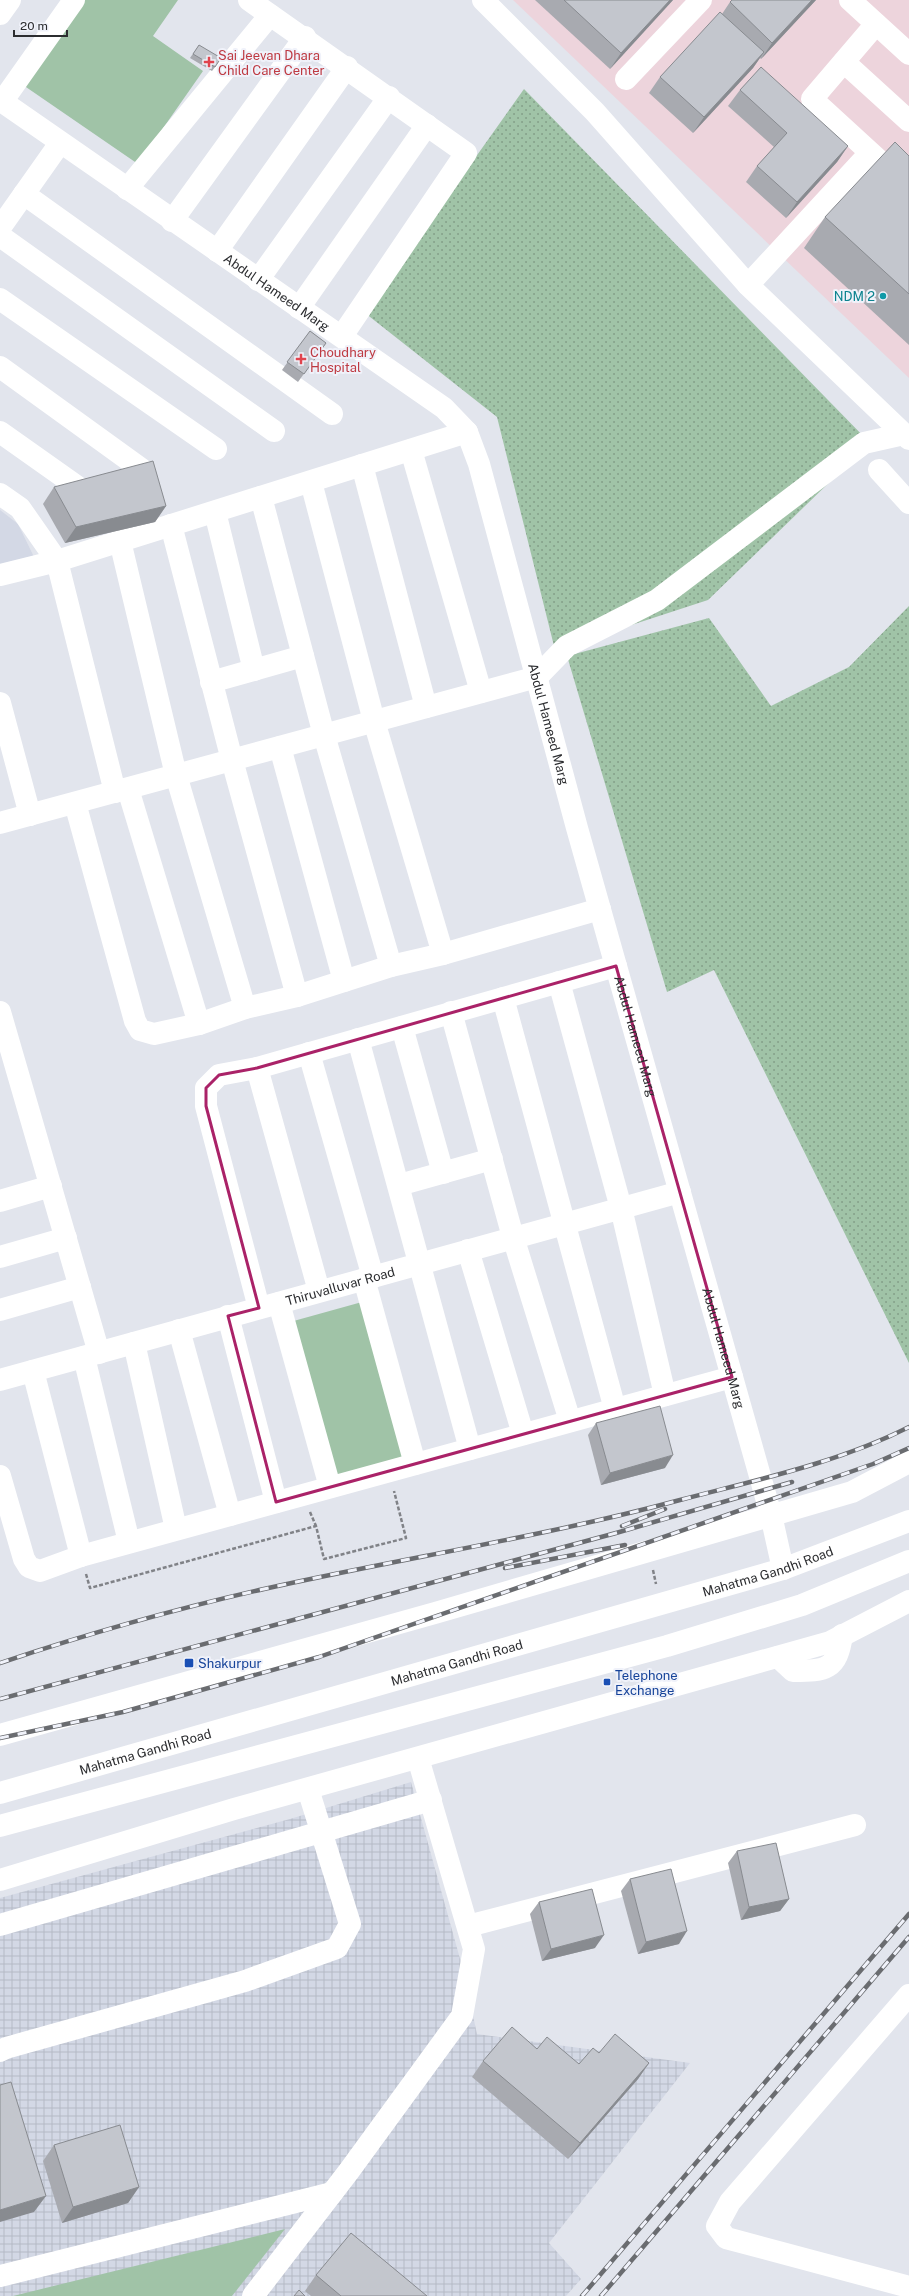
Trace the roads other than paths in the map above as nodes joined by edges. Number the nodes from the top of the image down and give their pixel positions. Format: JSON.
{"nodes":[{"id":1,"x":10,"y":0,"type":"edge"},
{"id":2,"x":74,"y":0,"type":"edge"},
{"id":3,"x":249,"y":0,"type":"edge"},
{"id":4,"x":483,"y":0,"type":"edge"},
{"id":5,"x":701,"y":0,"type":"edge"},
{"id":6,"x":850,"y":0,"type":"edge"},
{"id":7,"x":0,"y":14,"type":"edge"},
{"id":8,"x":270,"y":15,"type":"junction"},
{"id":9,"x":876,"y":24,"type":"junction"},
{"id":10,"x":305,"y":37,"type":"junction"},
{"id":11,"x":909,"y":54,"type":"edge"},
{"id":12,"x":844,"y":62,"type":"junction"},
{"id":13,"x":347,"y":67,"type":"junction"},
{"id":14,"x":626,"y":79,"type":"dead end"},
{"id":15,"x":389,"y":97,"type":"junction"},
{"id":16,"x":1,"y":101,"type":"edge"},
{"id":17,"x":909,"y":121,"type":"edge"},
{"id":18,"x":427,"y":124,"type":"junction"},
{"id":19,"x":60,"y":143,"type":"junction"},
{"id":20,"x":869,"y":154,"type":"junction"},
{"id":21,"x":909,"y":188,"type":"edge"},
{"id":22,"x":127,"y":189,"type":"junction"},
{"id":23,"x":24,"y":194,"type":"junction"},
{"id":24,"x":172,"y":221,"type":"junction"},
{"id":25,"x":0,"y":228,"type":"edge"},
{"id":26,"x":0,"y":236,"type":"edge"},
{"id":27,"x":217,"y":251,"type":"junction"},
{"id":28,"x":258,"y":280,"type":"junction"},
{"id":29,"x":748,"y":285,"type":"junction"},
{"id":30,"x":0,"y":299,"type":"edge"},
{"id":31,"x":299,"y":308,"type":"junction"},
{"id":32,"x":342,"y":336,"type":"junction"},
{"id":33,"x":0,"y":367,"type":"edge"},
{"id":34,"x":332,"y":414,"type":"dead end"},
{"id":35,"x":274,"y":431,"type":"dead end"},
{"id":36,"x":0,"y":432,"type":"edge"},
{"id":37,"x":467,"y":432,"type":"junction"},
{"id":38,"x":907,"y":436,"type":"edge"},
{"id":39,"x":216,"y":449,"type":"dead end"},
{"id":40,"x":411,"y":450,"type":"junction"},
{"id":41,"x":362,"y":465,"type":"junction"},
{"id":42,"x":879,"y":470,"type":"dead end"},
{"id":43,"x":144,"y":471,"type":"edge"},
{"id":44,"x":311,"y":482,"type":"junction"},
{"id":45,"x":82,"y":490,"type":"edge"},
{"id":46,"x":0,"y":494,"type":"edge"},
{"id":47,"x":261,"y":497,"type":"junction"},
{"id":48,"x":909,"y":503,"type":"edge"},
{"id":49,"x":214,"y":512,"type":"junction"},
{"id":50,"x":170,"y":525,"type":"junction"},
{"id":51,"x":120,"y":541,"type":"junction"},
{"id":52,"x":57,"y":561,"type":"junction"},
{"id":53,"x":0,"y":574,"type":"edge"},
{"id":54,"x":303,"y":656,"type":"junction"},
{"id":55,"x":254,"y":670,"type":"junction"},
{"id":56,"x":536,"y":677,"type":"junction"},
{"id":57,"x":211,"y":682,"type":"junction"},
{"id":58,"x":481,"y":692,"type":"junction"},
{"id":59,"x":0,"y":702,"type":"edge"},
{"id":60,"x":426,"y":707,"type":"junction"},
{"id":61,"x":374,"y":721,"type":"junction"},
{"id":62,"x":324,"y":735,"type":"junction"},
{"id":63,"x":280,"y":747,"type":"junction"},
{"id":64,"x":232,"y":760,"type":"junction"},
{"id":65,"x":176,"y":775,"type":"junction"},
{"id":66,"x":121,"y":790,"type":"junction"},
{"id":67,"x":75,"y":803,"type":"junction"},
{"id":68,"x":30,"y":815,"type":"junction"},
{"id":69,"x":0,"y":823,"type":"edge"},
{"id":70,"x":600,"y":909,"type":"junction"},
{"id":71,"x":443,"y":954,"type":"junction"},
{"id":72,"x":392,"y":966,"type":"junction"},
{"id":73,"x":616,"y":966,"type":"junction"},
{"id":74,"x":344,"y":981,"type":"junction"},
{"id":75,"x":559,"y":982,"type":"junction"},
{"id":76,"x":297,"y":996,"type":"junction"},
{"id":77,"x":503,"y":998,"type":"junction"},
{"id":78,"x":245,"y":1008,"type":"junction"},
{"id":79,"x":0,"y":1012,"type":"edge"},
{"id":80,"x":452,"y":1012,"type":"junction"},
{"id":81,"x":199,"y":1024,"type":"junction"},
{"id":82,"x":402,"y":1026,"type":"junction"},
{"id":83,"x":358,"y":1039,"type":"junction"},
{"id":84,"x":309,"y":1053,"type":"junction"},
{"id":85,"x":257,"y":1068,"type":"junction"},
{"id":86,"x":492,"y":1159,"type":"junction"},
{"id":87,"x":443,"y":1173,"type":"junction"},
{"id":88,"x":399,"y":1185,"type":"junction"},
{"id":89,"x":51,"y":1186,"type":"junction"},
{"id":90,"x":680,"y":1192,"type":"junction"},
{"id":91,"x":0,"y":1201,"type":"edge"},
{"id":92,"x":621,"y":1208,"type":"junction"},
{"id":93,"x":566,"y":1223,"type":"junction"},
{"id":94,"x":66,"y":1238,"type":"junction"},
{"id":95,"x":513,"y":1238,"type":"junction"},
{"id":96,"x":468,"y":1250,"type":"junction"},
{"id":97,"x":0,"y":1256,"type":"edge"},
{"id":98,"x":420,"y":1263,"type":"junction"},
{"id":99,"x":368,"y":1278,"type":"junction"},
{"id":100,"x":80,"y":1287,"type":"junction"},
{"id":101,"x":319,"y":1291,"type":"junction"},
{"id":102,"x":269,"y":1305,"type":"junction"},
{"id":103,"x":0,"y":1310,"type":"edge"},
{"id":104,"x":228,"y":1316,"type":"junction"},
{"id":105,"x":179,"y":1330,"type":"junction"},
{"id":106,"x":134,"y":1343,"type":"junction"},
{"id":107,"x":91,"y":1355,"type":"junction"},
{"id":108,"x":33,"y":1371,"type":"junction"},
{"id":109,"x":732,"y":1377,"type":"junction"},
{"id":110,"x":0,"y":1380,"type":"edge"},
{"id":111,"x":665,"y":1395,"type":"junction"},
{"id":112,"x":615,"y":1409,"type":"junction"},
{"id":113,"x":570,"y":1421,"type":"junction"},
{"id":114,"x":523,"y":1434,"type":"junction"},
{"id":115,"x":470,"y":1449,"type":"junction"},
{"id":116,"x":909,"y":1462,"type":"edge"},
{"id":117,"x":415,"y":1464,"type":"junction"},
{"id":118,"x":0,"y":1476,"type":"edge"},
{"id":119,"x":330,"y":1487,"type":"junction"},
{"id":120,"x":276,"y":1502,"type":"junction"},
{"id":121,"x":230,"y":1515,"type":"junction"},
{"id":122,"x":771,"y":1515,"type":"junction"},
{"id":123,"x":909,"y":1521,"type":"edge"},
{"id":124,"x":176,"y":1529,"type":"junction"},
{"id":125,"x":129,"y":1542,"type":"junction"},
{"id":126,"x":81,"y":1556,"type":"junction"},
{"id":127,"x":909,"y":1561,"type":"edge"},
{"id":128,"x":783,"y":1569,"type":"junction"},
{"id":129,"x":909,"y":1601,"type":"edge"},
{"id":130,"x":0,"y":1734,"type":"edge"},
{"id":131,"x":418,"y":1758,"type":"junction"},
{"id":132,"x":308,"y":1789,"type":"junction"},
{"id":133,"x":0,"y":1793,"type":"edge"},
{"id":134,"x":430,"y":1800,"type":"junction"},
{"id":135,"x":855,"y":1825,"type":"dead end"},
{"id":136,"x":0,"y":1826,"type":"edge"},
{"id":137,"x":321,"y":1832,"type":"junction"},
{"id":138,"x":0,"y":1880,"type":"edge"},
{"id":139,"x":0,"y":1925,"type":"edge"},
{"id":140,"x":468,"y":1926,"type":"junction"},
{"id":141,"x":909,"y":1995,"type":"edge"},
{"id":142,"x":0,"y":2051,"type":"edge"},
{"id":143,"x":332,"y":2193,"type":"junction"},
{"id":144,"x":0,"y":2276,"type":"edge"},
{"id":145,"x":909,"y":2287,"type":"edge"},
{"id":146,"x":254,"y":2296,"type":"edge"}],
"edges":[{"from":1,"to":7,"type":"street"},
{"from":2,"to":16,"type":"street"},
{"from":3,"to":8,"type":"street"},
{"from":4,"to":29,"type":"street"},
{"from":5,"to":14,"type":"street"},
{"from":6,"to":9,"type":"street"},
{"from":8,"to":10,"type":"street"},
{"from":8,"to":22,"type":"street"},
{"from":9,"to":11,"type":"street"},
{"from":9,"to":12,"type":"street"},
{"from":10,"to":13,"type":"street"},
{"from":10,"to":24,"type":"street"},
{"from":12,"to":17,"type":"street"},
{"from":12,"to":20,"type":"street"},
{"from":13,"to":15,"type":"street"},
{"from":13,"to":27,"type":"street"},
{"from":15,"to":18,"type":"street"},
{"from":15,"to":28,"type":"street"},
{"from":16,"to":19,"type":"street","name":"Abdul Hameed Marg"},
{"from":18,"to":31,"type":"street"},
{"from":18,"to":32,"type":"street"},
{"from":19,"to":22,"type":"street","name":"Abdul Hameed Marg"},
{"from":19,"to":23,"type":"street"},
{"from":20,"to":21,"type":"street"},
{"from":20,"to":29,"type":"street"},
{"from":22,"to":24,"type":"street","name":"Abdul Hameed Marg"},
{"from":23,"to":25,"type":"street"},
{"from":23,"to":34,"type":"street"},
{"from":24,"to":27,"type":"street","name":"Abdul Hameed Marg"},
{"from":26,"to":35,"type":"street"},
{"from":27,"to":28,"type":"street","name":"Abdul Hameed Marg"},
{"from":28,"to":31,"type":"street","name":"Abdul Hameed Marg"},
{"from":29,"to":38,"type":"street"},
{"from":30,"to":39,"type":"street"},
{"from":31,"to":32,"type":"street","name":"Abdul Hameed Marg"},
{"from":32,"to":37,"type":"street","name":"Abdul Hameed Marg"},
{"from":33,"to":43,"type":"street"},
{"from":36,"to":45,"type":"street"},
{"from":37,"to":40,"type":"street"},
{"from":37,"to":56,"type":"street","name":"Abdul Hameed Marg"},
{"from":38,"to":56,"type":"street"},
{"from":40,"to":41,"type":"street"},
{"from":40,"to":58,"type":"street"},
{"from":41,"to":44,"type":"street"},
{"from":41,"to":60,"type":"street"},
{"from":42,"to":48,"type":"street"},
{"from":44,"to":47,"type":"street"},
{"from":44,"to":61,"type":"street"},
{"from":46,"to":52,"type":"street"},
{"from":47,"to":49,"type":"street"},
{"from":47,"to":54,"type":"street"},
{"from":49,"to":50,"type":"street"},
{"from":49,"to":55,"type":"street"},
{"from":50,"to":51,"type":"street"},
{"from":50,"to":57,"type":"street"},
{"from":51,"to":52,"type":"street"},
{"from":51,"to":65,"type":"street"},
{"from":52,"to":53,"type":"street"},
{"from":52,"to":66,"type":"street"},
{"from":54,"to":55,"type":"street"},
{"from":54,"to":62,"type":"street"},
{"from":55,"to":57,"type":"street"},
{"from":56,"to":58,"type":"street"},
{"from":56,"to":70,"type":"street","name":"Abdul Hameed Marg"},
{"from":57,"to":64,"type":"street"},
{"from":58,"to":60,"type":"street"},
{"from":59,"to":68,"type":"street"},
{"from":60,"to":61,"type":"street"},
{"from":61,"to":62,"type":"street"},
{"from":61,"to":71,"type":"street"},
{"from":62,"to":63,"type":"street"},
{"from":62,"to":72,"type":"street"},
{"from":63,"to":64,"type":"street"},
{"from":63,"to":74,"type":"street"},
{"from":64,"to":65,"type":"street"},
{"from":64,"to":76,"type":"street"},
{"from":65,"to":66,"type":"street"},
{"from":65,"to":78,"type":"street"},
{"from":66,"to":67,"type":"street"},
{"from":66,"to":81,"type":"street"},
{"from":67,"to":68,"type":"street"},
{"from":67,"to":81,"type":"street"},
{"from":68,"to":69,"type":"street"},
{"from":70,"to":71,"type":"street"},
{"from":70,"to":73,"type":"street","name":"Abdul Hameed Marg"},
{"from":71,"to":72,"type":"street"},
{"from":72,"to":74,"type":"street"},
{"from":73,"to":75,"type":"street"},
{"from":73,"to":90,"type":"street","name":"Abdul Hameed Marg"},
{"from":74,"to":76,"type":"street"},
{"from":75,"to":77,"type":"street"},
{"from":75,"to":92,"type":"street"},
{"from":76,"to":78,"type":"street"},
{"from":77,"to":80,"type":"street"},
{"from":77,"to":93,"type":"street"},
{"from":78,"to":81,"type":"street"},
{"from":79,"to":89,"type":"street"},
{"from":80,"to":82,"type":"street"},
{"from":80,"to":86,"type":"street"},
{"from":82,"to":83,"type":"street"},
{"from":82,"to":87,"type":"street"},
{"from":83,"to":84,"type":"street"},
{"from":83,"to":88,"type":"street"},
{"from":84,"to":85,"type":"street"},
{"from":84,"to":99,"type":"street"},
{"from":85,"to":101,"type":"street"},
{"from":85,"to":102,"type":"street"},
{"from":86,"to":87,"type":"street"},
{"from":86,"to":95,"type":"street"},
{"from":87,"to":88,"type":"street"},
{"from":88,"to":98,"type":"street"},
{"from":89,"to":91,"type":"street"},
{"from":89,"to":94,"type":"street"},
{"from":90,"to":92,"type":"street","name":"Thiruvalluvar Road"},
{"from":90,"to":109,"type":"street","name":"Abdul Hameed Marg"},
{"from":92,"to":93,"type":"street","name":"Thiruvalluvar Road"},
{"from":92,"to":111,"type":"street"},
{"from":93,"to":95,"type":"street","name":"Thiruvalluvar Road"},
{"from":93,"to":112,"type":"street"},
{"from":94,"to":97,"type":"street"},
{"from":94,"to":100,"type":"street"},
{"from":95,"to":96,"type":"street","name":"Thiruvalluvar Road"},
{"from":95,"to":113,"type":"street"},
{"from":96,"to":98,"type":"street","name":"Thiruvalluvar Road"},
{"from":96,"to":114,"type":"street"},
{"from":98,"to":99,"type":"street","name":"Thiruvalluvar Road"},
{"from":98,"to":115,"type":"street"},
{"from":99,"to":101,"type":"street","name":"Thiruvalluvar Road"},
{"from":99,"to":117,"type":"street"},
{"from":100,"to":103,"type":"street"},
{"from":100,"to":107,"type":"street"},
{"from":101,"to":102,"type":"street","name":"Thiruvalluvar Road"},
{"from":102,"to":104,"type":"street","name":"Thiruvalluvar Road"},
{"from":102,"to":119,"type":"street"},
{"from":104,"to":105,"type":"street","name":"Thiruvalluvar Road"},
{"from":104,"to":120,"type":"street"},
{"from":105,"to":106,"type":"street","name":"Thiruvalluvar Road"},
{"from":105,"to":121,"type":"street"},
{"from":106,"to":107,"type":"street","name":"Thiruvalluvar Road"},
{"from":106,"to":124,"type":"street"},
{"from":107,"to":108,"type":"street","name":"Thiruvalluvar Road"},
{"from":107,"to":125,"type":"street"},
{"from":108,"to":110,"type":"street","name":"Thiruvalluvar Road"},
{"from":108,"to":126,"type":"street"},
{"from":109,"to":111,"type":"street"},
{"from":109,"to":122,"type":"street","name":"Abdul Hameed Marg"},
{"from":111,"to":112,"type":"street"},
{"from":112,"to":113,"type":"street"},
{"from":113,"to":114,"type":"street"},
{"from":114,"to":115,"type":"street"},
{"from":115,"to":117,"type":"street"},
{"from":116,"to":122,"type":"street"},
{"from":117,"to":119,"type":"street"},
{"from":118,"to":126,"type":"street"},
{"from":119,"to":120,"type":"street"},
{"from":120,"to":121,"type":"street"},
{"from":121,"to":124,"type":"street"},
{"from":122,"to":128,"type":"street","name":"Abdul Hameed Marg"},
{"from":122,"to":130,"type":"street"},
{"from":123,"to":128,"type":"street","name":"Mahatma Gandhi Road"},
{"from":124,"to":125,"type":"street"},
{"from":125,"to":126,"type":"street"},
{"from":127,"to":136,"type":"street"},
{"from":128,"to":133,"type":"street","name":"Mahatma Gandhi Road"},
{"from":129,"to":131,"type":"street"},
{"from":131,"to":132,"type":"street"},
{"from":131,"to":134,"type":"street"},
{"from":132,"to":137,"type":"street"},
{"from":132,"to":138,"type":"street"},
{"from":134,"to":137,"type":"street"},
{"from":134,"to":140,"type":"street"},
{"from":135,"to":140,"type":"street"},
{"from":137,"to":139,"type":"street"},
{"from":137,"to":142,"type":"street"},
{"from":140,"to":143,"type":"street"},
{"from":141,"to":145,"type":"street"},
{"from":143,"to":144,"type":"street"},
{"from":143,"to":146,"type":"street"}]}
